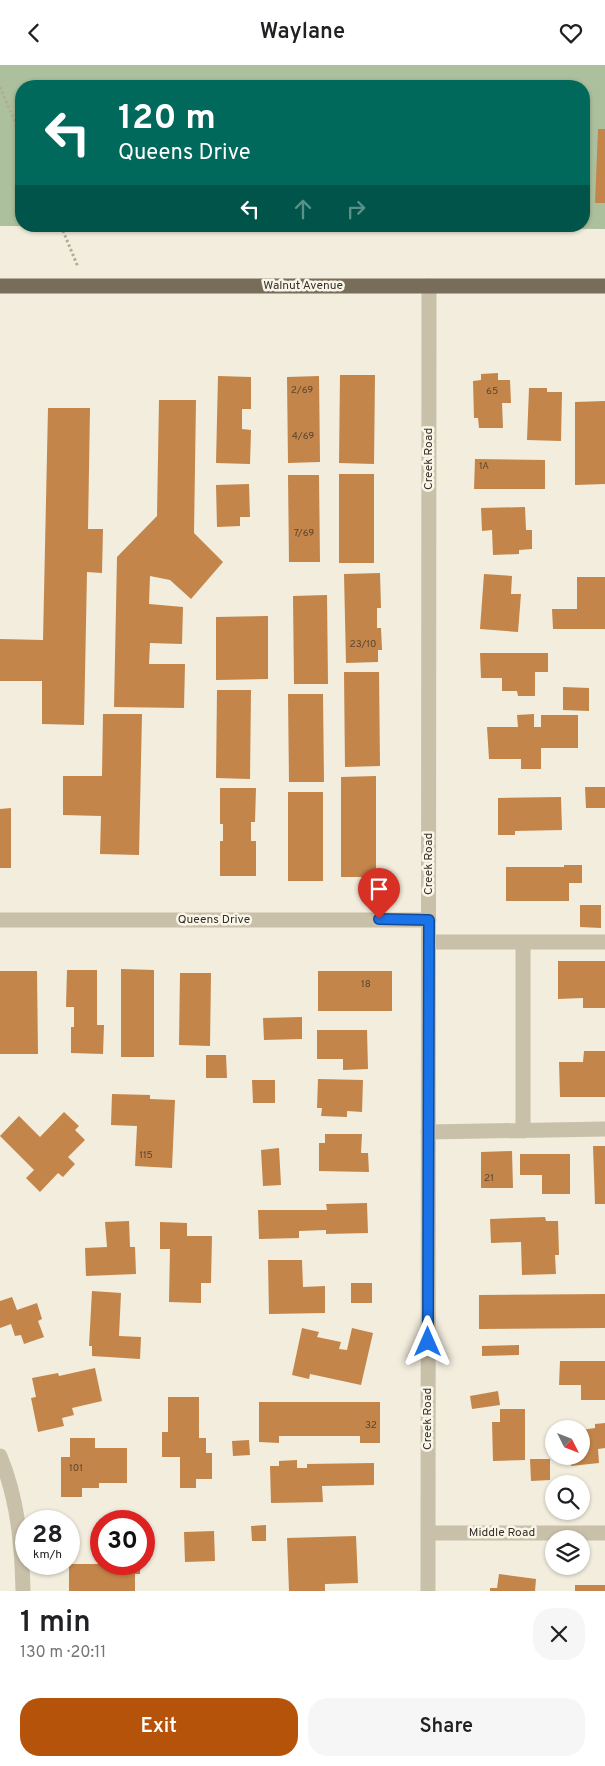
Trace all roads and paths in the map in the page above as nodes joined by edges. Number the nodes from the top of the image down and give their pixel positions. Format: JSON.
{"nodes":[{"id":1,"x":0,"y":87,"type":"edge"},
{"id":2,"x":15,"y":121,"type":"edge"},
{"id":3,"x":64,"y":232,"type":"edge"},
{"id":4,"x":0,"y":286,"type":"edge"},
{"id":5,"x":87,"y":286,"type":"junction"},
{"id":6,"x":429,"y":286,"type":"junction"},
{"id":7,"x":605,"y":286,"type":"edge"},
{"id":8,"x":0,"y":920,"type":"edge"},
{"id":9,"x":429,"y":920,"type":"junction"},
{"id":10,"x":429,"y":942,"type":"junction"},
{"id":11,"x":523,"y":942,"type":"junction"},
{"id":12,"x":605,"y":942,"type":"edge"},
{"id":13,"x":605,"y":1129,"type":"edge"},
{"id":14,"x":523,"y":1131,"type":"junction"},
{"id":15,"x":428,"y":1132,"type":"junction"},
{"id":16,"x":0,"y":1456,"type":"edge"},
{"id":17,"x":428,"y":1533,"type":"junction"},
{"id":18,"x":605,"y":1533,"type":"edge"},
{"id":19,"x":23,"y":1591,"type":"edge"},
{"id":20,"x":428,"y":1591,"type":"edge"}],
"edges":[{"from":1,"to":2,"type":"path"},
{"from":3,"to":5,"type":"path"},
{"from":4,"to":5,"type":"main road","name":"Walnut Avenue"},
{"from":5,"to":6,"type":"main road","name":"Walnut Avenue"},
{"from":6,"to":7,"type":"main road","name":"Walnut Avenue"},
{"from":6,"to":9,"type":"street","name":"Creek Road"},
{"from":8,"to":9,"type":"street","name":"Queens Drive"},
{"from":9,"to":10,"type":"street","name":"Creek Road"},
{"from":10,"to":11,"type":"street"},
{"from":10,"to":15,"type":"street","name":"Creek Road"},
{"from":11,"to":12,"type":"street"},
{"from":11,"to":14,"type":"street"},
{"from":13,"to":14,"type":"street"},
{"from":14,"to":15,"type":"street"},
{"from":15,"to":17,"type":"street","name":"Creek Road"},
{"from":16,"to":19,"type":"street"},
{"from":17,"to":18,"type":"street","name":"Middle Road"},
{"from":17,"to":20,"type":"street","name":"Creek Road"}]}
